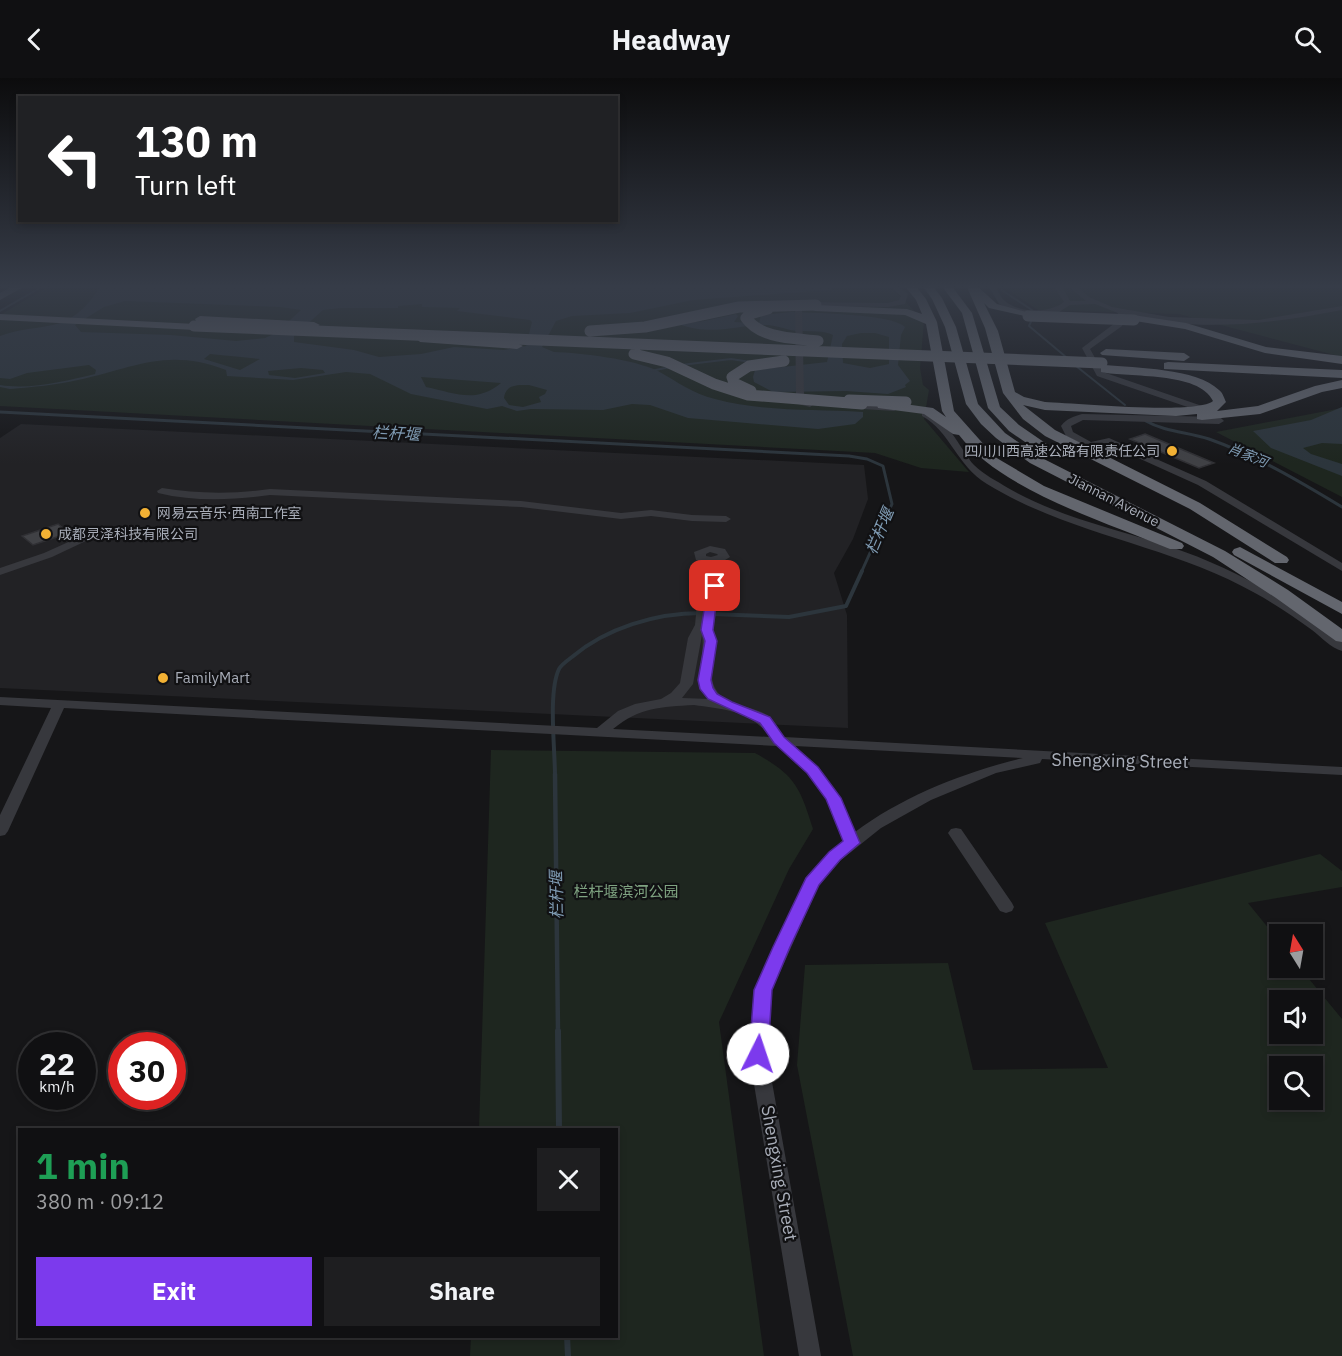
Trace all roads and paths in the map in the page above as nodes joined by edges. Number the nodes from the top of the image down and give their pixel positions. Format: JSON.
{"nodes":[{"id":1,"x":509,"y":345,"type":"edge"},
{"id":2,"x":679,"y":345,"type":"edge"},
{"id":3,"x":720,"y":345,"type":"edge"},
{"id":4,"x":799,"y":345,"type":"edge"},
{"id":5,"x":865,"y":345,"type":"edge"},
{"id":6,"x":935,"y":345,"type":"edge"},
{"id":7,"x":955,"y":345,"type":"edge"},
{"id":8,"x":975,"y":345,"type":"edge"},
{"id":9,"x":995,"y":345,"type":"edge"},
{"id":10,"x":1091,"y":345,"type":"edge"},
{"id":11,"x":1175,"y":345,"type":"edge"},
{"id":12,"x":1247,"y":345,"type":"edge"},
{"id":13,"x":566,"y":348,"type":"junction"},
{"id":14,"x":848,"y":360,"type":"junction"},
{"id":15,"x":1342,"y":360,"type":"edge"},
{"id":16,"x":1105,"y":361,"type":"junction"},
{"id":17,"x":1342,"y":368,"type":"edge"},
{"id":18,"x":1342,"y":374,"type":"edge"},
{"id":19,"x":1342,"y":379,"type":"edge"},
{"id":20,"x":943,"y":383,"type":"junction"},
{"id":21,"x":1342,"y":384,"type":"edge"},
{"id":22,"x":1007,"y":392,"type":"junction"},
{"id":23,"x":1202,"y":409,"type":"dead end"},
{"id":24,"x":1217,"y":419,"type":"dead end"},
{"id":25,"x":1050,"y":433,"type":"junction"},
{"id":26,"x":968,"y":437,"type":"junction"},
{"id":27,"x":162,"y":491,"type":"dead end"},
{"id":28,"x":726,"y":519,"type":"dead end"},
{"id":29,"x":84,"y":538,"type":"dead end"},
{"id":30,"x":713,"y":561,"type":"dead end"},
{"id":31,"x":1342,"y":568,"type":"edge"},
{"id":32,"x":0,"y":572,"type":"edge"},
{"id":33,"x":1242,"y":581,"type":"junction"},
{"id":34,"x":1340,"y":604,"type":"edge"},
{"id":35,"x":705,"y":625,"type":"junction"},
{"id":36,"x":1342,"y":637,"type":"edge"},
{"id":37,"x":1342,"y":647,"type":"edge"},
{"id":38,"x":0,"y":701,"type":"edge"},
{"id":39,"x":661,"y":703,"type":"junction"},
{"id":40,"x":59,"y":704,"type":"junction"},
{"id":41,"x":727,"y":705,"type":"junction"},
{"id":42,"x":602,"y":731,"type":"junction"},
{"id":43,"x":779,"y":740,"type":"junction"},
{"id":44,"x":1079,"y":757,"type":"junction"},
{"id":45,"x":1342,"y":771,"type":"edge"},
{"id":46,"x":0,"y":831,"type":"edge"},
{"id":47,"x":956,"y":833,"type":"dead end"},
{"id":48,"x":852,"y":843,"type":"junction"},
{"id":49,"x":1006,"y":907,"type":"dead end"},
{"id":50,"x":810,"y":1356,"type":"edge"}],
"edges":[{"from":1,"to":13,"type":"highway","bridge":true},
{"from":2,"to":16,"type":"highway","bridge":true},
{"from":3,"to":16,"type":"highway","bridge":true},
{"from":4,"to":33,"type":"street"},
{"from":5,"to":16,"type":"highway"},
{"from":6,"to":20,"type":"highway"},
{"from":7,"to":36,"type":"highway","name":"Jiannan Avenue"},
{"from":8,"to":34,"type":"highway","name":"Jiannan Avenue"},
{"from":9,"to":22,"type":"highway"},
{"from":10,"to":23,"type":"street"},
{"from":11,"to":16,"type":"highway"},
{"from":12,"to":15,"type":"highway"},
{"from":13,"to":14,"type":"highway","bridge":true},
{"from":13,"to":26,"type":"highway","bridge":true},
{"from":14,"to":16,"type":"highway"},
{"from":14,"to":20,"type":"highway","bridge":true},
{"from":16,"to":17,"type":"highway"},
{"from":16,"to":18,"type":"highway"},
{"from":16,"to":19,"type":"highway"},
{"from":16,"to":22,"type":"highway"},
{"from":20,"to":26,"type":"highway"},
{"from":21,"to":25,"type":"highway"},
{"from":22,"to":25,"type":"highway"},
{"from":24,"to":31,"type":"street"},
{"from":25,"to":34,"type":"highway"},
{"from":26,"to":33,"type":"highway"},
{"from":27,"to":28,"type":"street"},
{"from":29,"to":32,"type":"street"},
{"from":30,"to":35,"type":"street"},
{"from":33,"to":37,"type":"street"},
{"from":35,"to":39,"type":"street"},
{"from":35,"to":41,"type":"street"},
{"from":38,"to":40,"type":"street"},
{"from":39,"to":41,"type":"street"},
{"from":39,"to":42,"type":"street"},
{"from":40,"to":42,"type":"street"},
{"from":40,"to":46,"type":"street"},
{"from":41,"to":43,"type":"street"},
{"from":42,"to":43,"type":"street"},
{"from":43,"to":44,"type":"street"},
{"from":43,"to":48,"type":"street"},
{"from":44,"to":45,"type":"street","name":"Shengxing Street"},
{"from":44,"to":48,"type":"street","name":"Shengxing Street"},
{"from":47,"to":49,"type":"street"},
{"from":48,"to":50,"type":"street","name":"Shengxing Street"}]}
